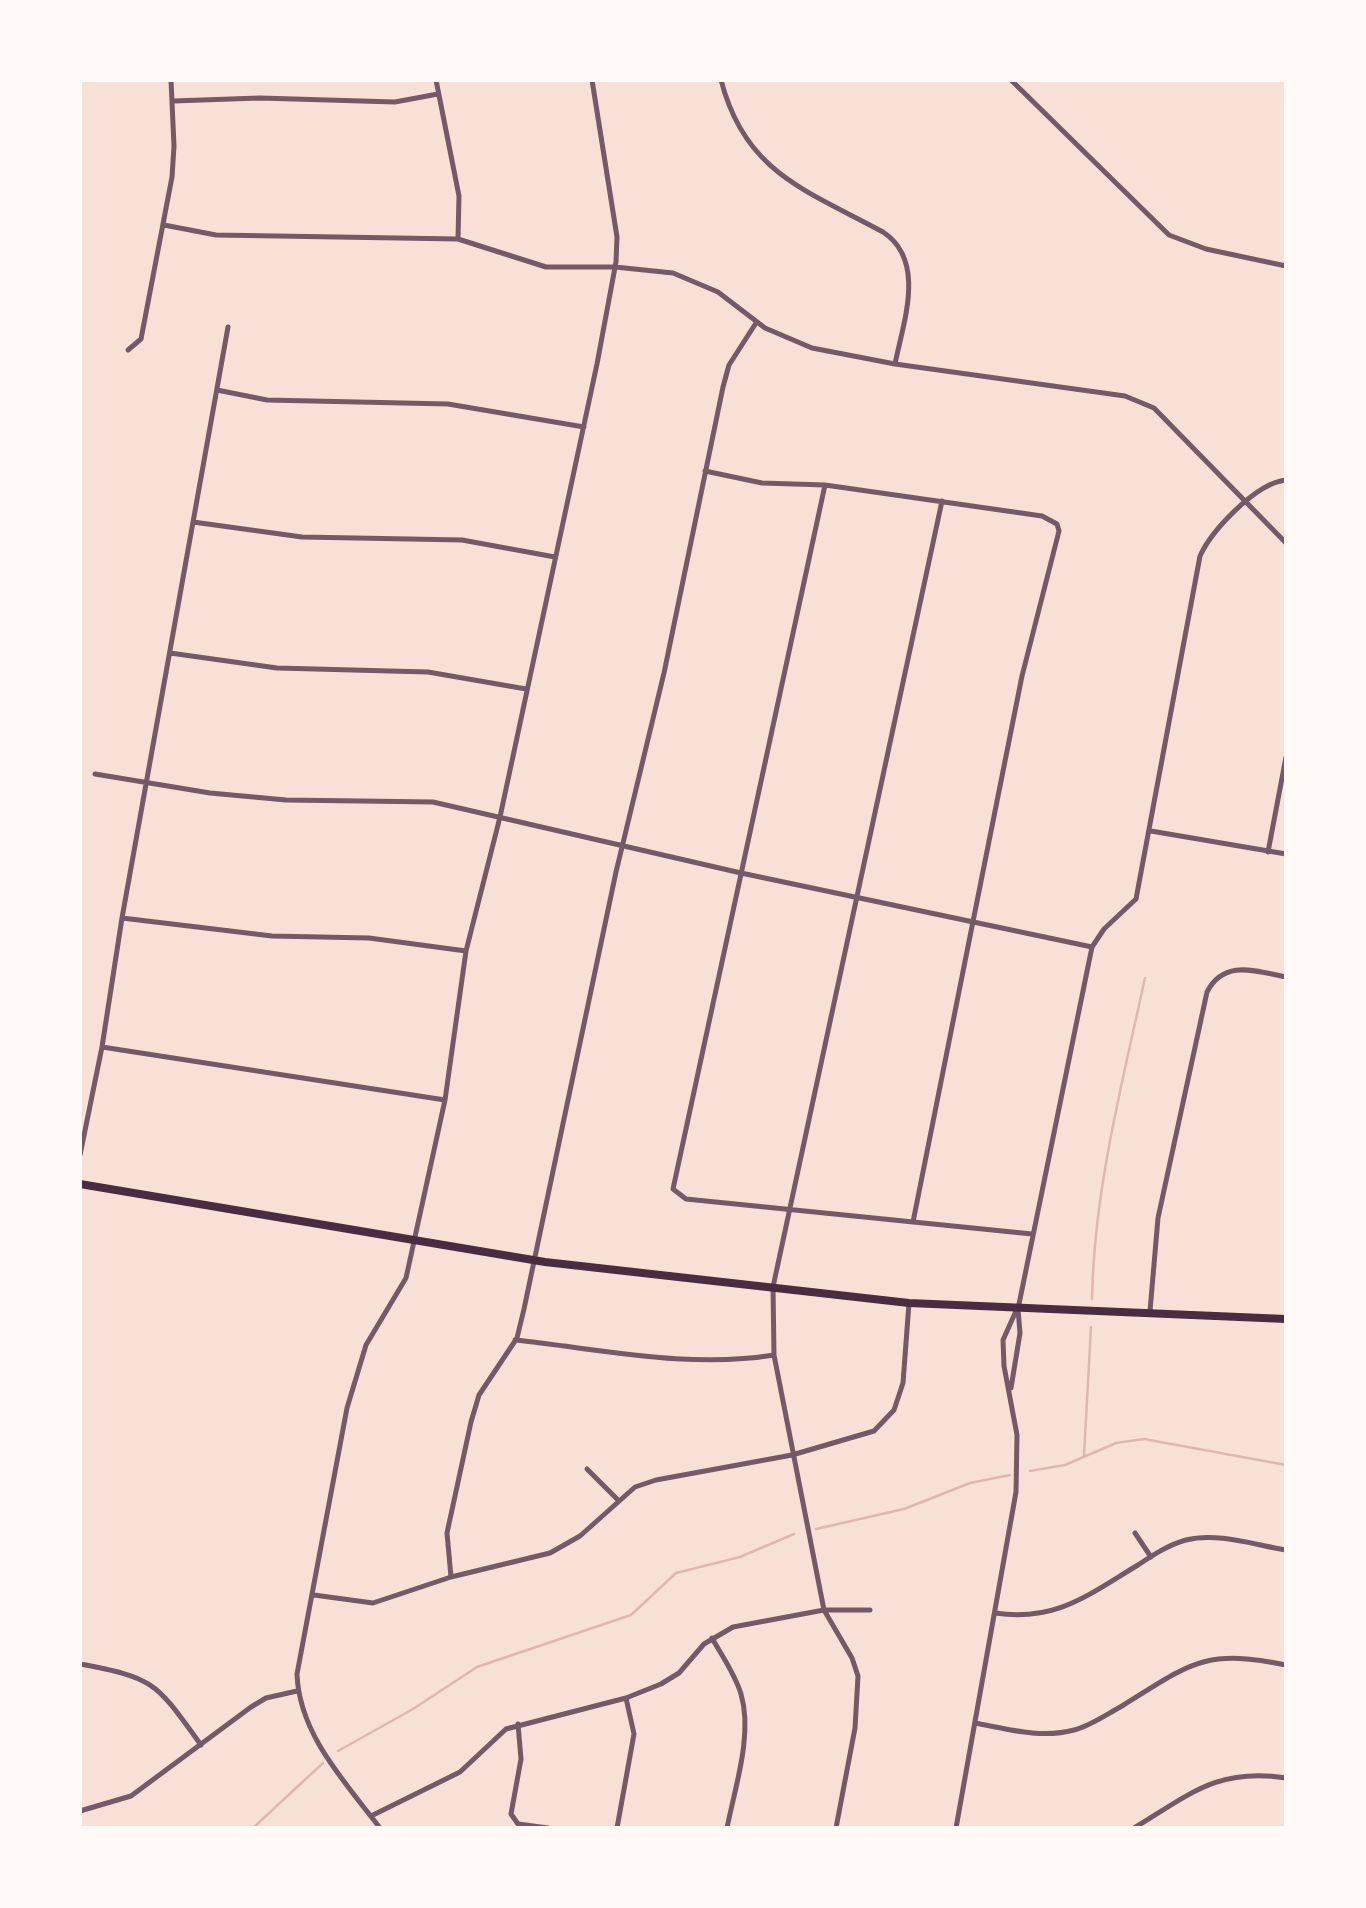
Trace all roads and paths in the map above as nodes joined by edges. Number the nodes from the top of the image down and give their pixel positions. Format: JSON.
{"nodes":[{"id":1,"x":172,"y":80,"type":"edge"},
{"id":2,"x":436,"y":80,"type":"edge"},
{"id":3,"x":592,"y":80,"type":"edge"},
{"id":4,"x":720,"y":80,"type":"edge"},
{"id":5,"x":1011,"y":80,"type":"edge"},
{"id":6,"x":438,"y":94,"type":"junction"},
{"id":7,"x":172,"y":101,"type":"junction"},
{"id":8,"x":164,"y":226,"type":"junction"},
{"id":9,"x":458,"y":239,"type":"junction"},
{"id":10,"x":1286,"y":266,"type":"edge"},
{"id":11,"x":615,"y":268,"type":"junction"},
{"id":12,"x":756,"y":322,"type":"junction"},
{"id":13,"x":228,"y":327,"type":"dead end"},
{"id":14,"x":128,"y":350,"type":"dead end"},
{"id":15,"x":895,"y":364,"type":"junction"},
{"id":16,"x":217,"y":390,"type":"junction"},
{"id":17,"x":584,"y":427,"type":"junction"},
{"id":18,"x":705,"y":471,"type":"junction"},
{"id":19,"x":1286,"y":480,"type":"edge"},
{"id":20,"x":825,"y":485,"type":"junction"},
{"id":21,"x":942,"y":501,"type":"junction"},
{"id":22,"x":1246,"y":502,"type":"junction"},
{"id":23,"x":193,"y":522,"type":"junction"},
{"id":24,"x":1286,"y":543,"type":"edge"},
{"id":25,"x":555,"y":558,"type":"junction"},
{"id":26,"x":170,"y":653,"type":"junction"},
{"id":27,"x":526,"y":689,"type":"junction"},
{"id":28,"x":1286,"y":757,"type":"edge"},
{"id":29,"x":95,"y":774,"type":"dead end"},
{"id":30,"x":146,"y":784,"type":"junction"},
{"id":31,"x":500,"y":818,"type":"junction"},
{"id":32,"x":1150,"y":830,"type":"junction"},
{"id":33,"x":624,"y":845,"type":"junction"},
{"id":34,"x":1268,"y":852,"type":"junction"},
{"id":35,"x":1286,"y":854,"type":"edge"},
{"id":36,"x":742,"y":873,"type":"junction"},
{"id":37,"x":858,"y":896,"type":"junction"},
{"id":38,"x":122,"y":918,"type":"junction"},
{"id":39,"x":974,"y":922,"type":"junction"},
{"id":40,"x":1092,"y":946,"type":"junction"},
{"id":41,"x":466,"y":951,"type":"junction"},
{"id":42,"x":1286,"y":977,"type":"edge"},
{"id":43,"x":102,"y":1048,"type":"junction"},
{"id":44,"x":445,"y":1100,"type":"junction"},
{"id":45,"x":80,"y":1156,"type":"edge"},
{"id":46,"x":80,"y":1184,"type":"edge"},
{"id":47,"x":790,"y":1212,"type":"junction"},
{"id":48,"x":913,"y":1222,"type":"junction"},
{"id":49,"x":1032,"y":1234,"type":"junction"},
{"id":50,"x":412,"y":1242,"type":"junction"},
{"id":51,"x":534,"y":1261,"type":"junction"},
{"id":52,"x":773,"y":1287,"type":"junction"},
{"id":53,"x":909,"y":1302,"type":"junction"},
{"id":54,"x":1018,"y":1309,"type":"junction"},
{"id":55,"x":1150,"y":1311,"type":"junction"},
{"id":56,"x":1286,"y":1318,"type":"edge"},
{"id":57,"x":515,"y":1340,"type":"junction"},
{"id":58,"x":774,"y":1355,"type":"junction"},
{"id":59,"x":1010,"y":1388,"type":"junction"},
{"id":60,"x":792,"y":1454,"type":"junction"},
{"id":61,"x":587,"y":1469,"type":"dead end"},
{"id":62,"x":618,"y":1500,"type":"junction"},
{"id":63,"x":1135,"y":1533,"type":"dead end"},
{"id":64,"x":1286,"y":1550,"type":"edge"},
{"id":65,"x":1151,"y":1557,"type":"junction"},
{"id":66,"x":450,"y":1578,"type":"junction"},
{"id":67,"x":314,"y":1596,"type":"junction"},
{"id":68,"x":824,"y":1610,"type":"junction"},
{"id":69,"x":870,"y":1610,"type":"dead end"},
{"id":70,"x":995,"y":1613,"type":"junction"},
{"id":71,"x":712,"y":1638,"type":"junction"},
{"id":72,"x":80,"y":1664,"type":"edge"},
{"id":73,"x":1286,"y":1665,"type":"edge"},
{"id":74,"x":298,"y":1690,"type":"junction"},
{"id":75,"x":626,"y":1698,"type":"junction"},
{"id":76,"x":975,"y":1723,"type":"junction"},
{"id":77,"x":518,"y":1724,"type":"junction"},
{"id":78,"x":201,"y":1745,"type":"junction"},
{"id":79,"x":1286,"y":1778,"type":"edge"},
{"id":80,"x":80,"y":1811,"type":"edge"},
{"id":81,"x":371,"y":1816,"type":"junction"},
{"id":82,"x":380,"y":1828,"type":"edge"},
{"id":83,"x":548,"y":1828,"type":"edge"},
{"id":84,"x":617,"y":1828,"type":"edge"},
{"id":85,"x":728,"y":1828,"type":"edge"},
{"id":86,"x":836,"y":1828,"type":"edge"},
{"id":87,"x":956,"y":1828,"type":"edge"},
{"id":88,"x":1134,"y":1828,"type":"edge"}],
"edges":[{"from":1,"to":7,"type":"street"},
{"from":2,"to":6,"type":"street"},
{"from":3,"to":11,"type":"street"},
{"from":4,"to":15,"type":"street"},
{"from":5,"to":10,"type":"street"},
{"from":6,"to":7,"type":"street"},
{"from":6,"to":9,"type":"street"},
{"from":7,"to":8,"type":"street"},
{"from":8,"to":9,"type":"street"},
{"from":8,"to":14,"type":"street"},
{"from":9,"to":11,"type":"street"},
{"from":11,"to":12,"type":"street"},
{"from":11,"to":17,"type":"street"},
{"from":12,"to":15,"type":"street"},
{"from":12,"to":18,"type":"street"},
{"from":13,"to":16,"type":"street"},
{"from":15,"to":22,"type":"street"},
{"from":16,"to":17,"type":"street"},
{"from":16,"to":23,"type":"street"},
{"from":17,"to":25,"type":"street"},
{"from":18,"to":20,"type":"street"},
{"from":18,"to":33,"type":"street"},
{"from":19,"to":22,"type":"street"},
{"from":20,"to":21,"type":"street"},
{"from":20,"to":36,"type":"street"},
{"from":21,"to":37,"type":"street"},
{"from":21,"to":39,"type":"street"},
{"from":22,"to":24,"type":"street"},
{"from":22,"to":32,"type":"street"},
{"from":23,"to":25,"type":"street"},
{"from":23,"to":26,"type":"street"},
{"from":25,"to":27,"type":"street"},
{"from":26,"to":27,"type":"street"},
{"from":26,"to":30,"type":"street"},
{"from":27,"to":31,"type":"street"},
{"from":28,"to":34,"type":"street"},
{"from":29,"to":30,"type":"street"},
{"from":30,"to":31,"type":"street"},
{"from":30,"to":38,"type":"street"},
{"from":31,"to":33,"type":"street"},
{"from":31,"to":41,"type":"street"},
{"from":32,"to":34,"type":"street"},
{"from":32,"to":40,"type":"street"},
{"from":33,"to":36,"type":"street"},
{"from":33,"to":51,"type":"street"},
{"from":34,"to":35,"type":"street"},
{"from":36,"to":37,"type":"street"},
{"from":36,"to":47,"type":"street"},
{"from":37,"to":39,"type":"street"},
{"from":37,"to":47,"type":"street"},
{"from":38,"to":41,"type":"street"},
{"from":38,"to":43,"type":"street"},
{"from":39,"to":40,"type":"street"},
{"from":39,"to":48,"type":"street"},
{"from":40,"to":49,"type":"street"},
{"from":41,"to":44,"type":"street"},
{"from":42,"to":55,"type":"street"},
{"from":43,"to":44,"type":"street"},
{"from":43,"to":45,"type":"street"},
{"from":44,"to":50,"type":"street"},
{"from":46,"to":50,"type":"main road"},
{"from":47,"to":48,"type":"street"},
{"from":47,"to":52,"type":"street"},
{"from":48,"to":49,"type":"street"},
{"from":49,"to":54,"type":"street"},
{"from":50,"to":51,"type":"main road"},
{"from":50,"to":67,"type":"street"},
{"from":51,"to":52,"type":"main road"},
{"from":51,"to":57,"type":"street"},
{"from":52,"to":53,"type":"main road"},
{"from":52,"to":58,"type":"street"},
{"from":53,"to":54,"type":"main road"},
{"from":53,"to":60,"type":"street"},
{"from":54,"to":55,"type":"main road"},
{"from":54,"to":59,"type":"street"},
{"from":54,"to":59,"type":"street"},
{"from":55,"to":56,"type":"main road"},
{"from":57,"to":58,"type":"street"},
{"from":57,"to":66,"type":"street"},
{"from":58,"to":60,"type":"street"},
{"from":59,"to":70,"type":"street"},
{"from":60,"to":62,"type":"street"},
{"from":60,"to":68,"type":"street"},
{"from":61,"to":62,"type":"street"},
{"from":62,"to":66,"type":"street"},
{"from":63,"to":65,"type":"street"},
{"from":64,"to":65,"type":"street"},
{"from":65,"to":70,"type":"street"},
{"from":66,"to":67,"type":"street"},
{"from":67,"to":74,"type":"street"},
{"from":68,"to":69,"type":"street"},
{"from":68,"to":71,"type":"street"},
{"from":68,"to":86,"type":"street"},
{"from":70,"to":76,"type":"street"},
{"from":71,"to":75,"type":"street"},
{"from":71,"to":85,"type":"street"},
{"from":72,"to":78,"type":"street"},
{"from":73,"to":76,"type":"street"},
{"from":74,"to":78,"type":"street"},
{"from":74,"to":81,"type":"street"},
{"from":75,"to":77,"type":"street"},
{"from":75,"to":84,"type":"street"},
{"from":76,"to":87,"type":"street"},
{"from":77,"to":81,"type":"street"},
{"from":77,"to":83,"type":"street"},
{"from":78,"to":80,"type":"street"},
{"from":79,"to":88,"type":"street"},
{"from":81,"to":82,"type":"street"}]}
